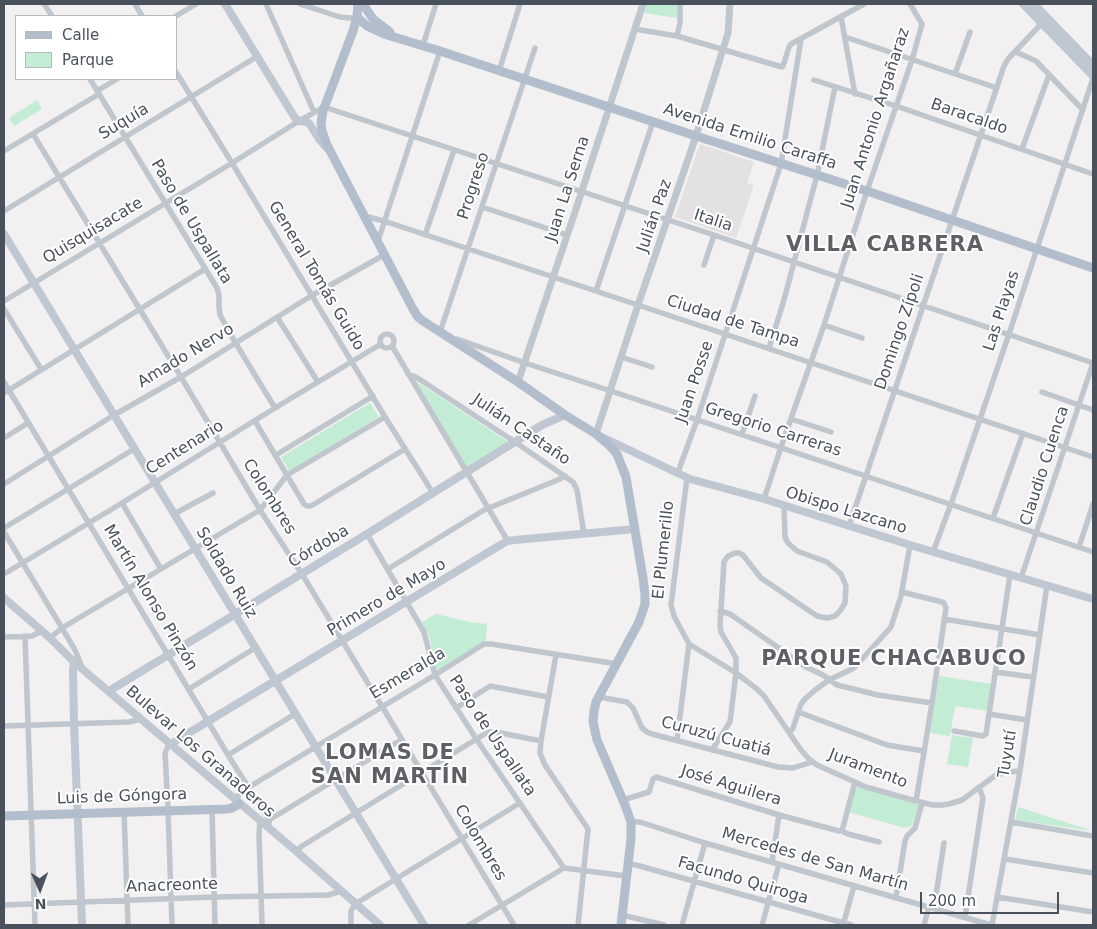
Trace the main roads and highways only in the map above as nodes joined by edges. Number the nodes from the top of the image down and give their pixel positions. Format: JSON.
{"nodes":[{"id":1,"x":224,"y":4,"type":"edge"},
{"id":2,"x":358,"y":4,"type":"edge"},
{"id":3,"x":363,"y":4,"type":"edge"},
{"id":4,"x":1023,"y":4,"type":"edge"},
{"id":5,"x":1034,"y":4,"type":"edge"},
{"id":6,"x":357,"y":17,"type":"junction"},
{"id":7,"x":1045,"y":20,"type":"junction"},
{"id":8,"x":367,"y":26,"type":"junction"},
{"id":9,"x":353,"y":31,"type":"junction"},
{"id":10,"x":396,"y":37,"type":"junction"},
{"id":11,"x":1093,"y":65,"type":"edge"},
{"id":12,"x":1093,"y":77,"type":"edge"},
{"id":13,"x":333,"y":155,"type":"junction"},
{"id":14,"x":4,"y":234,"type":"edge"},
{"id":15,"x":1093,"y":268,"type":"edge"},
{"id":16,"x":555,"y":409,"type":"junction"},
{"id":17,"x":565,"y":415,"type":"junction"},
{"id":18,"x":542,"y":424,"type":"junction"},
{"id":19,"x":596,"y":434,"type":"junction"},
{"id":20,"x":628,"y":448,"type":"junction"},
{"id":21,"x":618,"y":457,"type":"junction"},
{"id":22,"x":635,"y":529,"type":"junction"},
{"id":23,"x":4,"y":598,"type":"edge"},
{"id":24,"x":1093,"y":599,"type":"edge"},
{"id":25,"x":235,"y":614,"type":"junction"},
{"id":26,"x":74,"y":662,"type":"junction"},
{"id":27,"x":275,"y":682,"type":"junction"},
{"id":28,"x":109,"y":692,"type":"junction"},
{"id":29,"x":170,"y":744,"type":"junction"},
{"id":30,"x":237,"y":802,"type":"junction"},
{"id":31,"x":77,"y":813,"type":"junction"},
{"id":32,"x":4,"y":816,"type":"edge"},
{"id":33,"x":82,"y":925,"type":"edge"},
{"id":34,"x":380,"y":925,"type":"edge"},
{"id":35,"x":424,"y":925,"type":"edge"},
{"id":36,"x":621,"y":925,"type":"edge"}],
"edges":[{"from":1,"to":13,"type":"main road"},
{"from":2,"to":6,"type":"main road"},
{"from":3,"to":10,"type":"main road","name":"Avenida Emilio Caraffa"},
{"from":4,"to":7,"type":"main road"},
{"from":5,"to":7,"type":"main road"},
{"from":6,"to":8,"type":"main road","name":"Avenida Emilio Caraffa"},
{"from":6,"to":9,"type":"main road"},
{"from":7,"to":11,"type":"main road"},
{"from":7,"to":12,"type":"main road"},
{"from":8,"to":9,"type":"main road"},
{"from":8,"to":10,"type":"main road","name":"Avenida Emilio Caraffa"},
{"from":9,"to":13,"type":"main road"},
{"from":10,"to":15,"type":"main road","name":"Avenida Emilio Caraffa"},
{"from":13,"to":16,"type":"main road"},
{"from":14,"to":25,"type":"main road","name":"Soldado Ruiz"},
{"from":16,"to":17,"type":"main road"},
{"from":16,"to":18,"type":"main road","name":"Córdoba"},
{"from":17,"to":18,"type":"main road","name":"Córdoba"},
{"from":17,"to":19,"type":"main road"},
{"from":18,"to":25,"type":"main road","name":"Córdoba"},
{"from":19,"to":20,"type":"main road","name":"Obispo Lazcano"},
{"from":19,"to":21,"type":"main road"},
{"from":20,"to":21,"type":"main road"},
{"from":20,"to":24,"type":"main road","name":"Obispo Lazcano"},
{"from":21,"to":22,"type":"main road"},
{"from":22,"to":27,"type":"main road","name":"Primero de Mayo"},
{"from":22,"to":36,"type":"main road"},
{"from":23,"to":26,"type":"main road","name":"Bulevar Los Granaderos"},
{"from":25,"to":27,"type":"main road","name":"Soldado Ruiz"},
{"from":25,"to":28,"type":"main road","name":"Córdoba"},
{"from":26,"to":28,"type":"main road","name":"Bulevar Los Granaderos"},
{"from":26,"to":31,"type":"main road"},
{"from":27,"to":29,"type":"main road","name":"Primero de Mayo"},
{"from":27,"to":35,"type":"main road","name":"Soldado Ruiz"},
{"from":28,"to":29,"type":"main road","name":"Bulevar Los Granaderos"},
{"from":29,"to":30,"type":"main road","name":"Bulevar Los Granaderos"},
{"from":30,"to":31,"type":"main road","name":"Luis de Góngora"},
{"from":30,"to":34,"type":"main road","name":"Bulevar Los Granaderos"},
{"from":31,"to":32,"type":"main road","name":"Luis de Góngora"},
{"from":31,"to":33,"type":"main road"}]}
